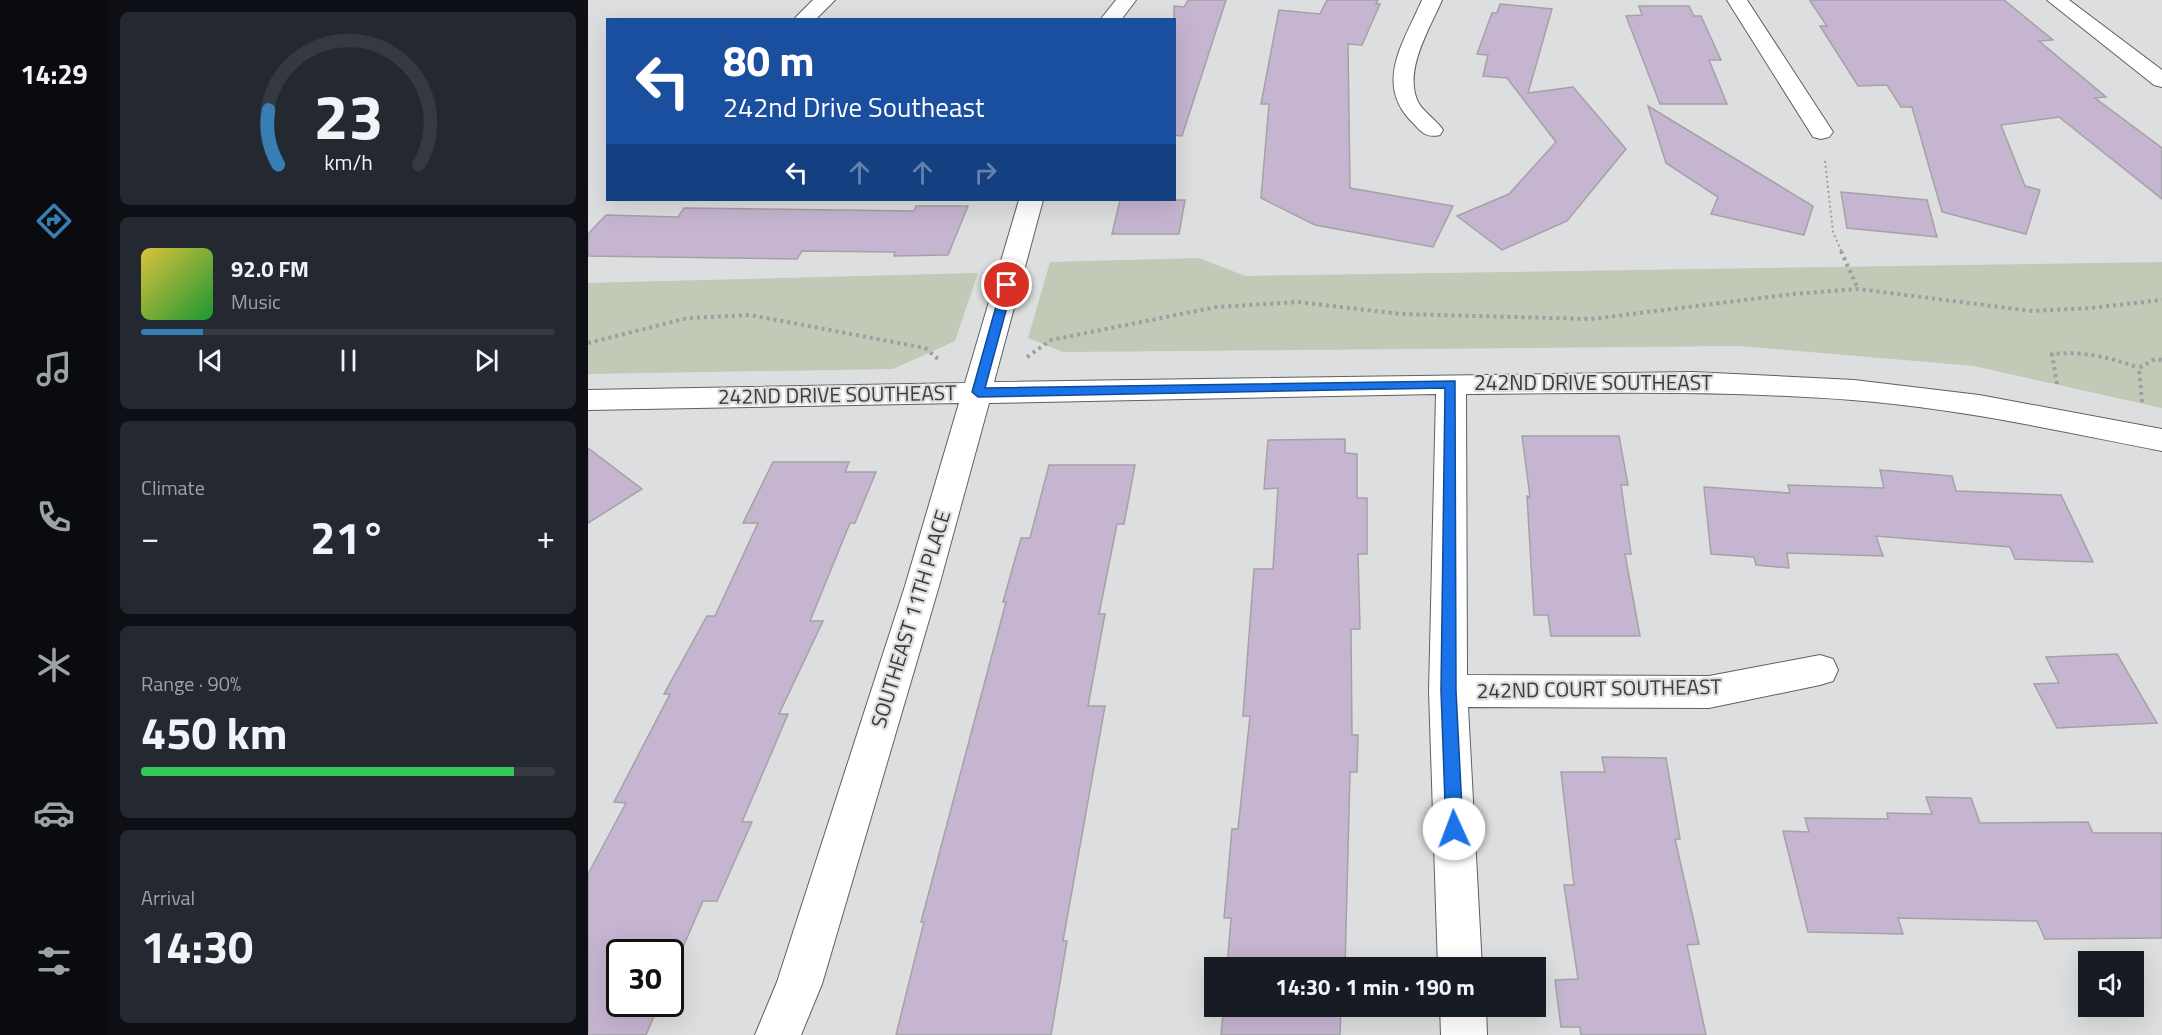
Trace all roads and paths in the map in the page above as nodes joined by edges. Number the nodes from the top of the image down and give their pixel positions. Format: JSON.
{"nodes":[{"id":1,"x":825,"y":0,"type":"edge"},
{"id":2,"x":1126,"y":0,"type":"edge"},
{"id":3,"x":1432,"y":0,"type":"edge"},
{"id":4,"x":1737,"y":0,"type":"edge"},
{"id":5,"x":2057,"y":0,"type":"edge"},
{"id":6,"x":805,"y":18,"type":"edge"},
{"id":7,"x":1112,"y":18,"type":"edge"},
{"id":8,"x":2162,"y":80,"type":"edge"},
{"id":9,"x":1432,"y":130,"type":"dead end"},
{"id":10,"x":1821,"y":132,"type":"joint"},
{"id":11,"x":1031,"y":201,"type":"edge"},
{"id":12,"x":1858,"y":289,"type":"junction"},
{"id":13,"x":2162,"y":300,"type":"edge"},
{"id":14,"x":588,"y":344,"type":"edge"},
{"id":15,"x":2162,"y":360,"type":"edge"},
{"id":16,"x":2139,"y":368,"type":"junction"},
{"id":17,"x":1451,"y":384,"type":"junction"},
{"id":18,"x":2057,"y":384,"type":"dead end"},
{"id":19,"x":978,"y":392,"type":"junction"},
{"id":20,"x":588,"y":400,"type":"edge"},
{"id":21,"x":2142,"y":404,"type":"dead end"},
{"id":22,"x":2162,"y":440,"type":"edge"},
{"id":23,"x":1820,"y":670,"type":"dead end"},
{"id":24,"x":1448,"y":691,"type":"junction"},
{"id":25,"x":1460,"y":957,"type":"edge"},
{"id":26,"x":1463,"y":1017,"type":"edge"},
{"id":27,"x":778,"y":1035,"type":"edge"},
{"id":28,"x":1464,"y":1035,"type":"edge"}],
"edges":[{"from":1,"to":6,"type":"street"},
{"from":2,"to":7,"type":"street"},
{"from":3,"to":9,"type":"street"},
{"from":4,"to":10,"type":"street"},
{"from":5,"to":8,"type":"street"},
{"from":10,"to":12,"type":"path"},
{"from":11,"to":19,"type":"street","name":"SOUTHEAST 11TH PLACE"},
{"from":12,"to":13,"type":"path"},
{"from":12,"to":19,"type":"path"},
{"from":14,"to":19,"type":"path"},
{"from":15,"to":16,"type":"path"},
{"from":16,"to":18,"type":"path"},
{"from":16,"to":21,"type":"path"},
{"from":17,"to":19,"type":"street","name":"242ND DRIVE SOUTHEAST"},
{"from":17,"to":22,"type":"street","name":"242ND DRIVE SOUTHEAST"},
{"from":17,"to":24,"type":"street"},
{"from":19,"to":20,"type":"street","name":"242ND DRIVE SOUTHEAST"},
{"from":19,"to":27,"type":"street","name":"SOUTHEAST 11TH PLACE"},
{"from":23,"to":24,"type":"street","name":"242ND COURT SOUTHEAST"},
{"from":24,"to":25,"type":"street"},
{"from":26,"to":28,"type":"street"}]}
